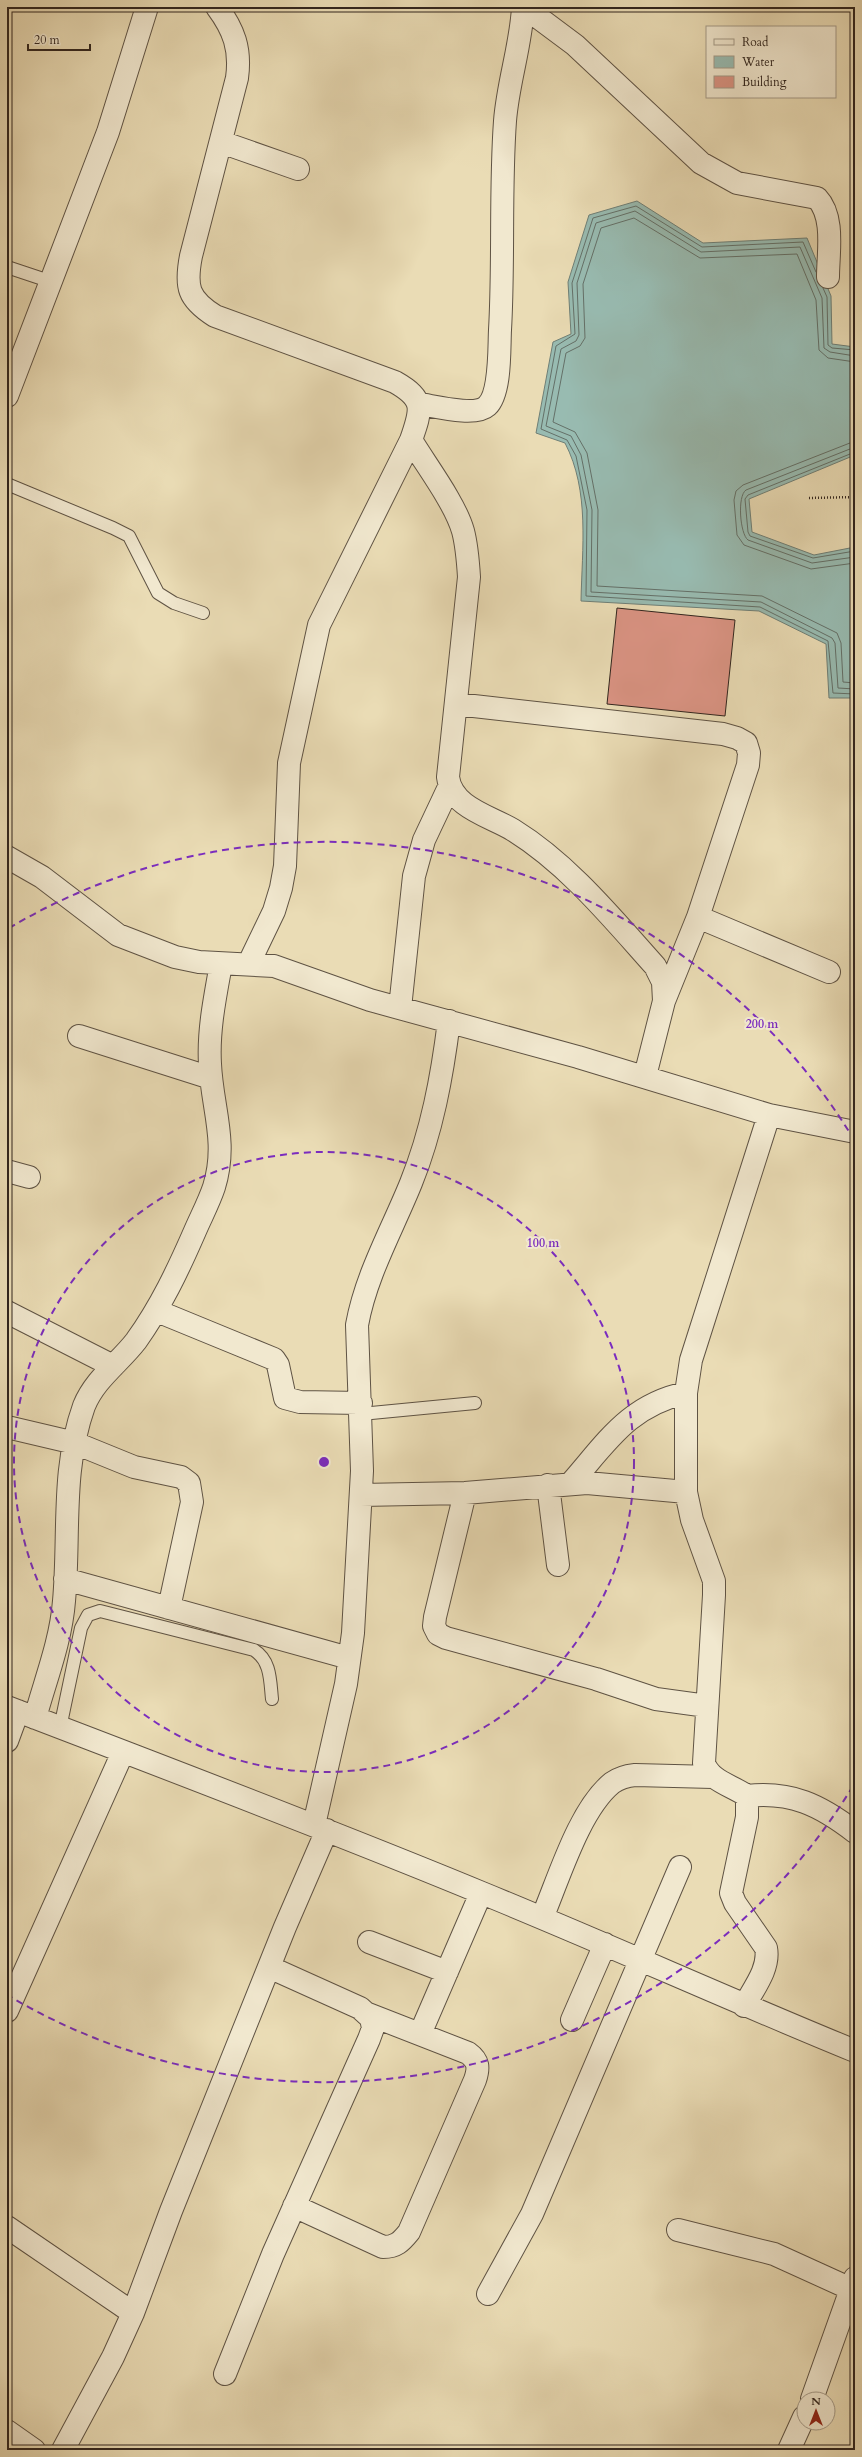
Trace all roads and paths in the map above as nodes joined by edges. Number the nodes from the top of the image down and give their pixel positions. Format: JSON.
{"nodes":[{"id":1,"x":148,"y":7,"type":"edge"},
{"id":2,"x":217,"y":7,"type":"edge"},
{"id":3,"x":524,"y":7,"type":"edge"},
{"id":4,"x":221,"y":142,"type":"junction"},
{"id":5,"x":298,"y":169,"type":"dead end"},
{"id":6,"x":7,"y":267,"type":"edge"},
{"id":7,"x":828,"y":278,"type":"dead end"},
{"id":8,"x":52,"y":282,"type":"junction"},
{"id":9,"x":7,"y":396,"type":"edge"},
{"id":10,"x":419,"y":404,"type":"junction"},
{"id":11,"x":411,"y":440,"type":"junction"},
{"id":12,"x":7,"y":484,"type":"edge"},
{"id":13,"x":855,"y":497,"type":"edge"},
{"id":14,"x":809,"y":498,"type":"dead end"},
{"id":15,"x":203,"y":613,"type":"dead end"},
{"id":16,"x":456,"y":704,"type":"junction"},
{"id":17,"x":449,"y":787,"type":"junction"},
{"id":18,"x":7,"y":857,"type":"edge"},
{"id":19,"x":698,"y":917,"type":"junction"},
{"id":20,"x":249,"y":963,"type":"junction"},
{"id":21,"x":221,"y":964,"type":"junction"},
{"id":22,"x":829,"y":972,"type":"dead end"},
{"id":23,"x":664,"y":1001,"type":"junction"},
{"id":24,"x":400,"y":1008,"type":"junction"},
{"id":25,"x":449,"y":1021,"type":"junction"},
{"id":26,"x":78,"y":1036,"type":"dead end"},
{"id":27,"x":645,"y":1076,"type":"junction"},
{"id":28,"x":211,"y":1078,"type":"junction"},
{"id":29,"x":769,"y":1115,"type":"junction"},
{"id":30,"x":855,"y":1132,"type":"edge"},
{"id":31,"x":7,"y":1171,"type":"edge"},
{"id":32,"x":29,"y":1177,"type":"dead end"},
{"id":33,"x":157,"y":1311,"type":"junction"},
{"id":34,"x":7,"y":1312,"type":"edge"},
{"id":35,"x":113,"y":1366,"type":"junction"},
{"id":36,"x":686,"y":1393,"type":"junction"},
{"id":37,"x":475,"y":1403,"type":"dead end"},
{"id":38,"x":361,"y":1409,"type":"junction"},
{"id":39,"x":7,"y":1426,"type":"edge"},
{"id":40,"x":75,"y":1443,"type":"junction"},
{"id":41,"x":571,"y":1483,"type":"junction"},
{"id":42,"x":548,"y":1485,"type":"junction"},
{"id":43,"x":686,"y":1492,"type":"junction"},
{"id":44,"x":465,"y":1493,"type":"junction"},
{"id":45,"x":361,"y":1495,"type":"junction"},
{"id":46,"x":558,"y":1565,"type":"dead end"},
{"id":47,"x":65,"y":1579,"type":"junction"},
{"id":48,"x":169,"y":1608,"type":"junction"},
{"id":49,"x":349,"y":1658,"type":"junction"},
{"id":50,"x":272,"y":1699,"type":"dead end"},
{"id":51,"x":707,"y":1706,"type":"junction"},
{"id":52,"x":20,"y":1712,"type":"edge"},
{"id":53,"x":60,"y":1728,"type":"junction"},
{"id":54,"x":7,"y":1741,"type":"edge"},
{"id":55,"x":123,"y":1752,"type":"junction"},
{"id":56,"x":713,"y":1777,"type":"junction"},
{"id":57,"x":746,"y":1796,"type":"junction"},
{"id":58,"x":320,"y":1828,"type":"junction"},
{"id":59,"x":855,"y":1832,"type":"edge"},
{"id":60,"x":680,"y":1867,"type":"dead end"},
{"id":61,"x":481,"y":1893,"type":"junction"},
{"id":62,"x":542,"y":1918,"type":"junction"},
{"id":63,"x":369,"y":1942,"type":"dead end"},
{"id":64,"x":605,"y":1944,"type":"junction"},
{"id":65,"x":640,"y":1959,"type":"junction"},
{"id":66,"x":269,"y":1968,"type":"junction"},
{"id":67,"x":447,"y":1972,"type":"junction"},
{"id":68,"x":744,"y":2006,"type":"junction"},
{"id":69,"x":7,"y":2011,"type":"edge"},
{"id":70,"x":368,"y":2014,"type":"junction"},
{"id":71,"x":572,"y":2020,"type":"dead end"},
{"id":72,"x":420,"y":2034,"type":"junction"},
{"id":73,"x":855,"y":2051,"type":"edge"},
{"id":74,"x":294,"y":2206,"type":"junction"},
{"id":75,"x":7,"y":2228,"type":"edge"},
{"id":76,"x":678,"y":2230,"type":"dead end"},
{"id":77,"x":853,"y":2284,"type":"edge"},
{"id":78,"x":488,"y":2294,"type":"dead end"},
{"id":79,"x":133,"y":2313,"type":"junction"},
{"id":80,"x":225,"y":2374,"type":"dead end"},
{"id":81,"x":815,"y":2391,"type":"edge"},
{"id":82,"x":7,"y":2431,"type":"edge"},
{"id":83,"x":798,"y":2431,"type":"edge"},
{"id":84,"x":34,"y":2450,"type":"edge"},
{"id":85,"x":63,"y":2450,"type":"edge"},
{"id":86,"x":789,"y":2450,"type":"edge"}],
"edges":[{"from":1,"to":8,"type":"street"},
{"from":2,"to":4,"type":"street"},
{"from":3,"to":7,"type":"street"},
{"from":3,"to":10,"type":"street"},
{"from":4,"to":5,"type":"street"},
{"from":4,"to":10,"type":"street"},
{"from":6,"to":8,"type":"lane"},
{"from":8,"to":9,"type":"street"},
{"from":10,"to":11,"type":"street"},
{"from":11,"to":16,"type":"street"},
{"from":11,"to":20,"type":"street"},
{"from":12,"to":15,"type":"lane"},
{"from":13,"to":14,"type":"path"},
{"from":16,"to":17,"type":"street"},
{"from":16,"to":19,"type":"street"},
{"from":17,"to":23,"type":"street"},
{"from":17,"to":24,"type":"street"},
{"from":18,"to":21,"type":"street"},
{"from":19,"to":22,"type":"street"},
{"from":19,"to":23,"type":"street"},
{"from":20,"to":21,"type":"street"},
{"from":20,"to":24,"type":"street"},
{"from":21,"to":28,"type":"street"},
{"from":23,"to":27,"type":"street"},
{"from":24,"to":25,"type":"street"},
{"from":25,"to":27,"type":"street"},
{"from":25,"to":38,"type":"street"},
{"from":26,"to":28,"type":"street"},
{"from":27,"to":29,"type":"street"},
{"from":28,"to":33,"type":"street"},
{"from":29,"to":30,"type":"street"},
{"from":29,"to":36,"type":"street"},
{"from":31,"to":32,"type":"street"},
{"from":33,"to":35,"type":"street"},
{"from":33,"to":38,"type":"street"},
{"from":34,"to":35,"type":"street"},
{"from":35,"to":40,"type":"street"},
{"from":36,"to":41,"type":"street"},
{"from":36,"to":43,"type":"street"},
{"from":37,"to":38,"type":"lane"},
{"from":38,"to":45,"type":"street"},
{"from":39,"to":40,"type":"street"},
{"from":40,"to":47,"type":"street"},
{"from":40,"to":48,"type":"street"},
{"from":41,"to":42,"type":"street"},
{"from":41,"to":43,"type":"street"},
{"from":42,"to":44,"type":"street"},
{"from":42,"to":46,"type":"street"},
{"from":43,"to":51,"type":"street"},
{"from":44,"to":45,"type":"street"},
{"from":44,"to":51,"type":"street"},
{"from":45,"to":49,"type":"street"},
{"from":47,"to":48,"type":"street"},
{"from":47,"to":52,"type":"street"},
{"from":48,"to":49,"type":"street"},
{"from":49,"to":58,"type":"street"},
{"from":50,"to":53,"type":"lane"},
{"from":51,"to":56,"type":"street"},
{"from":52,"to":53,"type":"street"},
{"from":52,"to":54,"type":"street"},
{"from":53,"to":55,"type":"street"},
{"from":55,"to":58,"type":"street"},
{"from":55,"to":69,"type":"street"},
{"from":56,"to":57,"type":"street"},
{"from":56,"to":62,"type":"street"},
{"from":57,"to":59,"type":"street"},
{"from":57,"to":68,"type":"street"},
{"from":58,"to":61,"type":"street"},
{"from":58,"to":66,"type":"street"},
{"from":60,"to":65,"type":"street"},
{"from":61,"to":62,"type":"street"},
{"from":61,"to":67,"type":"street"},
{"from":62,"to":64,"type":"street"},
{"from":63,"to":67,"type":"street"},
{"from":64,"to":65,"type":"street"},
{"from":64,"to":71,"type":"street"},
{"from":65,"to":68,"type":"street"},
{"from":65,"to":78,"type":"street"},
{"from":66,"to":70,"type":"street"},
{"from":66,"to":79,"type":"street"},
{"from":67,"to":72,"type":"street"},
{"from":68,"to":73,"type":"street"},
{"from":70,"to":72,"type":"street"},
{"from":70,"to":74,"type":"street"},
{"from":72,"to":74,"type":"street"},
{"from":74,"to":80,"type":"street"},
{"from":75,"to":79,"type":"street"},
{"from":76,"to":77,"type":"street"},
{"from":77,"to":81,"type":"street"},
{"from":79,"to":85,"type":"street"},
{"from":82,"to":84,"type":"street"},
{"from":83,"to":86,"type":"street"}]}
